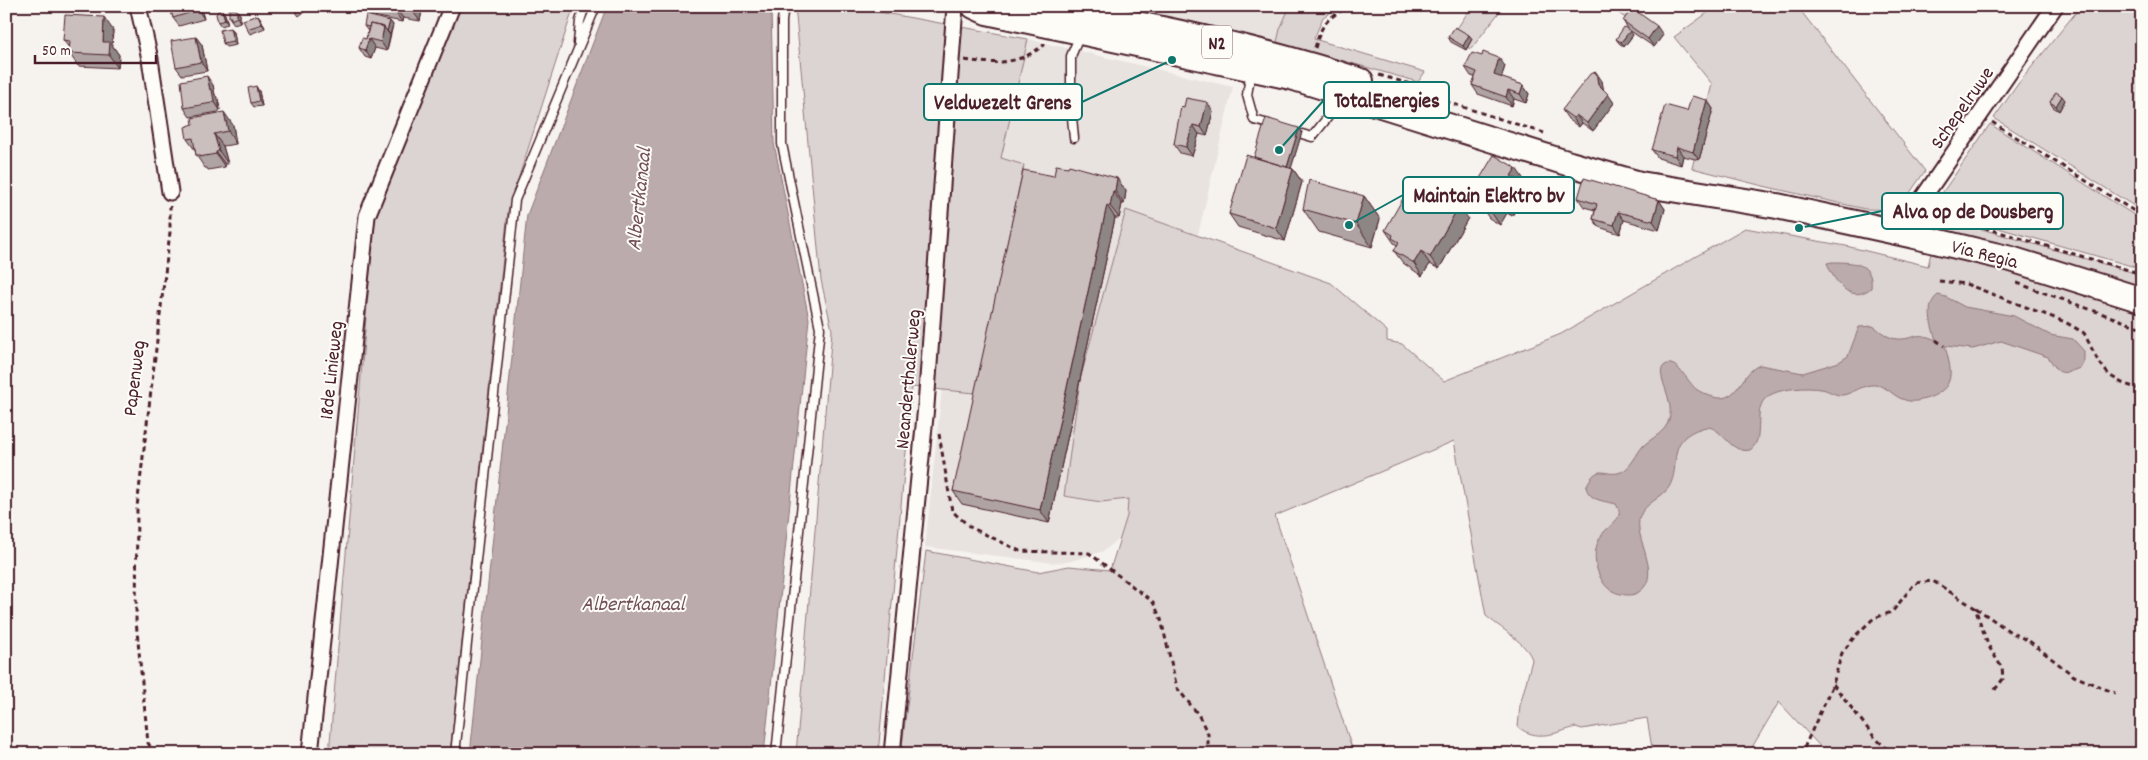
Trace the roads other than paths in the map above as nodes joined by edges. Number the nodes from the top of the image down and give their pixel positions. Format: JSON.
{"nodes":[{"id":1,"x":138,"y":6,"type":"edge"},
{"id":2,"x":452,"y":6,"type":"edge"},
{"id":3,"x":585,"y":6,"type":"edge"},
{"id":4,"x":596,"y":6,"type":"edge"},
{"id":5,"x":784,"y":6,"type":"edge"},
{"id":6,"x":955,"y":6,"type":"edge"},
{"id":7,"x":974,"y":6,"type":"edge"},
{"id":8,"x":1042,"y":6,"type":"edge"},
{"id":9,"x":2055,"y":6,"type":"edge"},
{"id":10,"x":1088,"y":18,"type":"edge"},
{"id":11,"x":578,"y":49,"type":"junction"},
{"id":12,"x":1254,"y":59,"type":"junction"},
{"id":13,"x":1338,"y":82,"type":"junction"},
{"id":14,"x":1269,"y":124,"type":"edge"},
{"id":15,"x":1302,"y":134,"type":"dead end"},
{"id":16,"x":1074,"y":138,"type":"dead end"},
{"id":17,"x":170,"y":192,"type":"road end"},
{"id":18,"x":1912,"y":227,"type":"junction"},
{"id":19,"x":2142,"y":300,"type":"edge"},
{"id":20,"x":310,"y":754,"type":"edge"},
{"id":21,"x":455,"y":754,"type":"edge"},
{"id":22,"x":776,"y":754,"type":"edge"},
{"id":23,"x":892,"y":754,"type":"edge"}],
"edges":[{"from":1,"to":17,"type":"street"},
{"from":2,"to":20,"type":"street","name":"18de Linieweg"},
{"from":3,"to":11,"type":"lane"},
{"from":4,"to":11,"type":"lane"},
{"from":5,"to":22,"type":"lane"},
{"from":6,"to":23,"type":"street","name":"Neanderthalerweg"},
{"from":7,"to":10,"type":"main road","number":"N2"},
{"from":8,"to":10,"type":"main road","number":"N2"},
{"from":9,"to":18,"type":"street","name":"Schepelruwe"},
{"from":10,"to":12,"type":"main road","number":"N2"},
{"from":10,"to":16,"type":"lane"},
{"from":11,"to":21,"type":"lane"},
{"from":12,"to":13,"type":"main road","number":"N2"},
{"from":12,"to":14,"type":"lane"},
{"from":13,"to":15,"type":"lane"},
{"from":13,"to":18,"type":"main road","name":"Via Regia","number":"N2"},
{"from":18,"to":19,"type":"main road","name":"Via Regia"}]}
